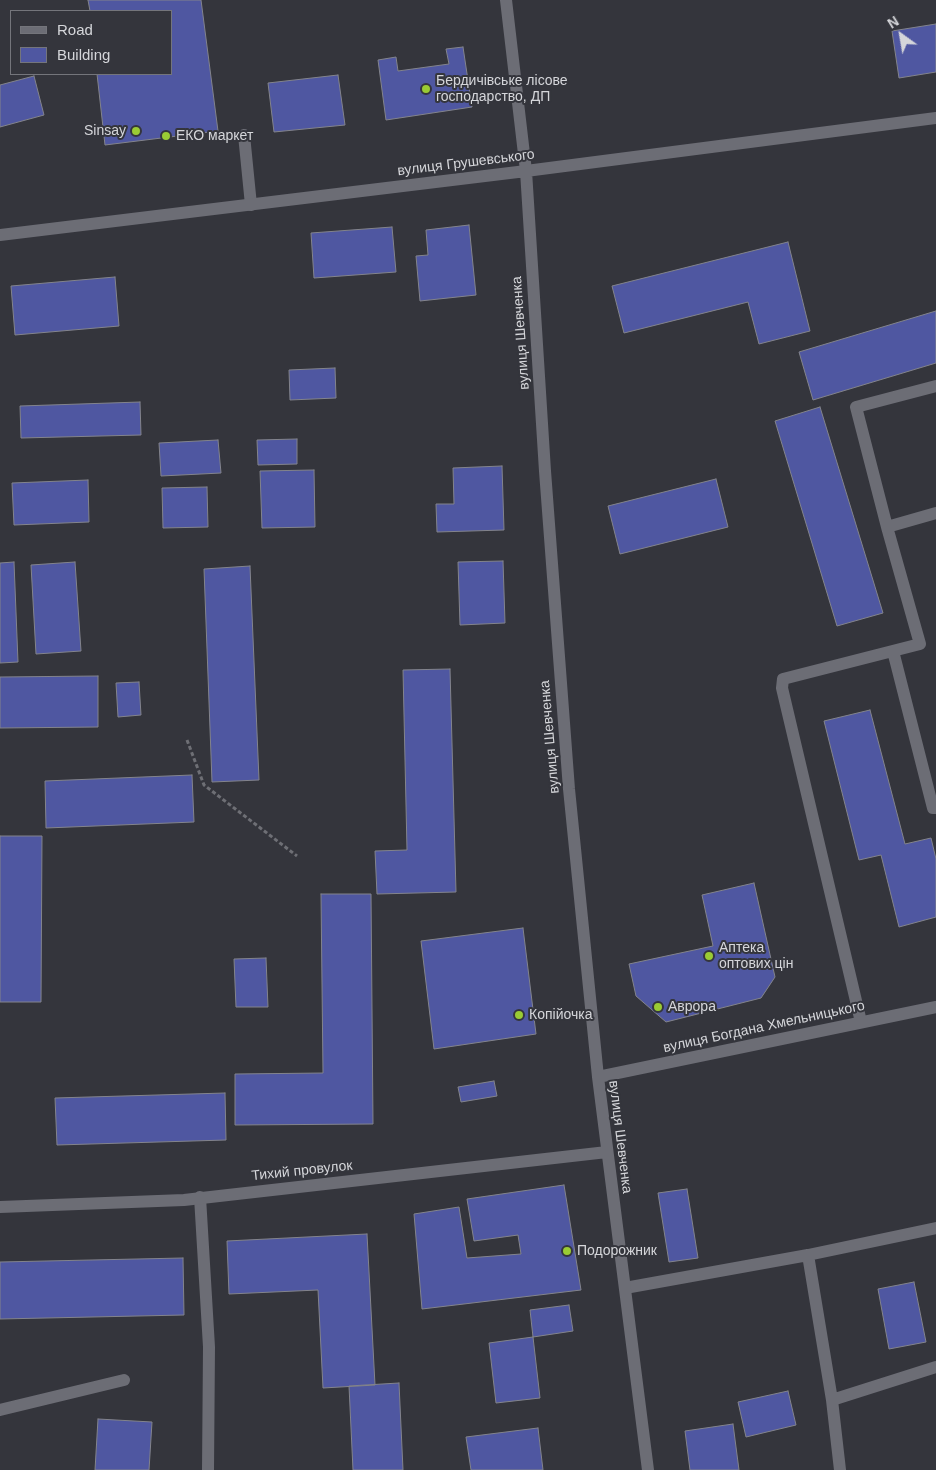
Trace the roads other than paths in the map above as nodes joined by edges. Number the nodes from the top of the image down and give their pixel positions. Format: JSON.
{"nodes":[{"id":1,"x":506,"y":0,"type":"edge"},
{"id":2,"x":936,"y":118,"type":"edge"},
{"id":3,"x":244,"y":136,"type":"dead end"},
{"id":4,"x":526,"y":171,"type":"junction"},
{"id":5,"x":251,"y":205,"type":"junction"},
{"id":6,"x":0,"y":236,"type":"edge"},
{"id":7,"x":936,"y":386,"type":"edge"},
{"id":8,"x":936,"y":514,"type":"edge"},
{"id":9,"x":886,"y":526,"type":"junction"},
{"id":10,"x":893,"y":650,"type":"junction"},
{"id":11,"x":936,"y":808,"type":"edge"},
{"id":12,"x":936,"y":1007,"type":"edge"},
{"id":13,"x":861,"y":1022,"type":"junction"},
{"id":14,"x":598,"y":1077,"type":"junction"},
{"id":15,"x":607,"y":1152,"type":"junction"},
{"id":16,"x":200,"y":1197,"type":"junction"},
{"id":17,"x":0,"y":1207,"type":"edge"},
{"id":18,"x":936,"y":1228,"type":"edge"},
{"id":19,"x":808,"y":1255,"type":"junction"},
{"id":20,"x":625,"y":1288,"type":"junction"},
{"id":21,"x":936,"y":1367,"type":"edge"},
{"id":22,"x":124,"y":1380,"type":"dead end"},
{"id":23,"x":832,"y":1400,"type":"junction"},
{"id":24,"x":0,"y":1410,"type":"edge"},
{"id":25,"x":208,"y":1470,"type":"edge"},
{"id":26,"x":648,"y":1470,"type":"edge"},
{"id":27,"x":840,"y":1470,"type":"edge"}],
"edges":[{"from":1,"to":4,"type":"street","name":"вулиця Шевченка"},
{"from":2,"to":4,"type":"street","name":"вулиця Грушевського"},
{"from":3,"to":5,"type":"street"},
{"from":4,"to":5,"type":"street","name":"вулиця Грушевського"},
{"from":4,"to":14,"type":"street","name":"вулиця Шевченка"},
{"from":5,"to":6,"type":"street","name":"вулиця Грушевського"},
{"from":7,"to":9,"type":"street"},
{"from":8,"to":9,"type":"street"},
{"from":9,"to":10,"type":"street"},
{"from":10,"to":11,"type":"street"},
{"from":10,"to":13,"type":"street"},
{"from":12,"to":13,"type":"street","name":"вулиця Богдана Хмельницького"},
{"from":13,"to":14,"type":"street","name":"вулиця Богдана Хмельницького"},
{"from":14,"to":15,"type":"street","name":"вулиця Шевченка"},
{"from":15,"to":16,"type":"street","name":"Тихий провулок"},
{"from":15,"to":20,"type":"street","name":"вулиця Шевченка"},
{"from":16,"to":17,"type":"street","name":"Тихий провулок"},
{"from":16,"to":25,"type":"street"},
{"from":18,"to":19,"type":"street"},
{"from":19,"to":20,"type":"street"},
{"from":19,"to":23,"type":"street"},
{"from":20,"to":26,"type":"street","name":"вулиця Шевченка"},
{"from":21,"to":23,"type":"street"},
{"from":22,"to":24,"type":"street"},
{"from":23,"to":27,"type":"street"}]}
